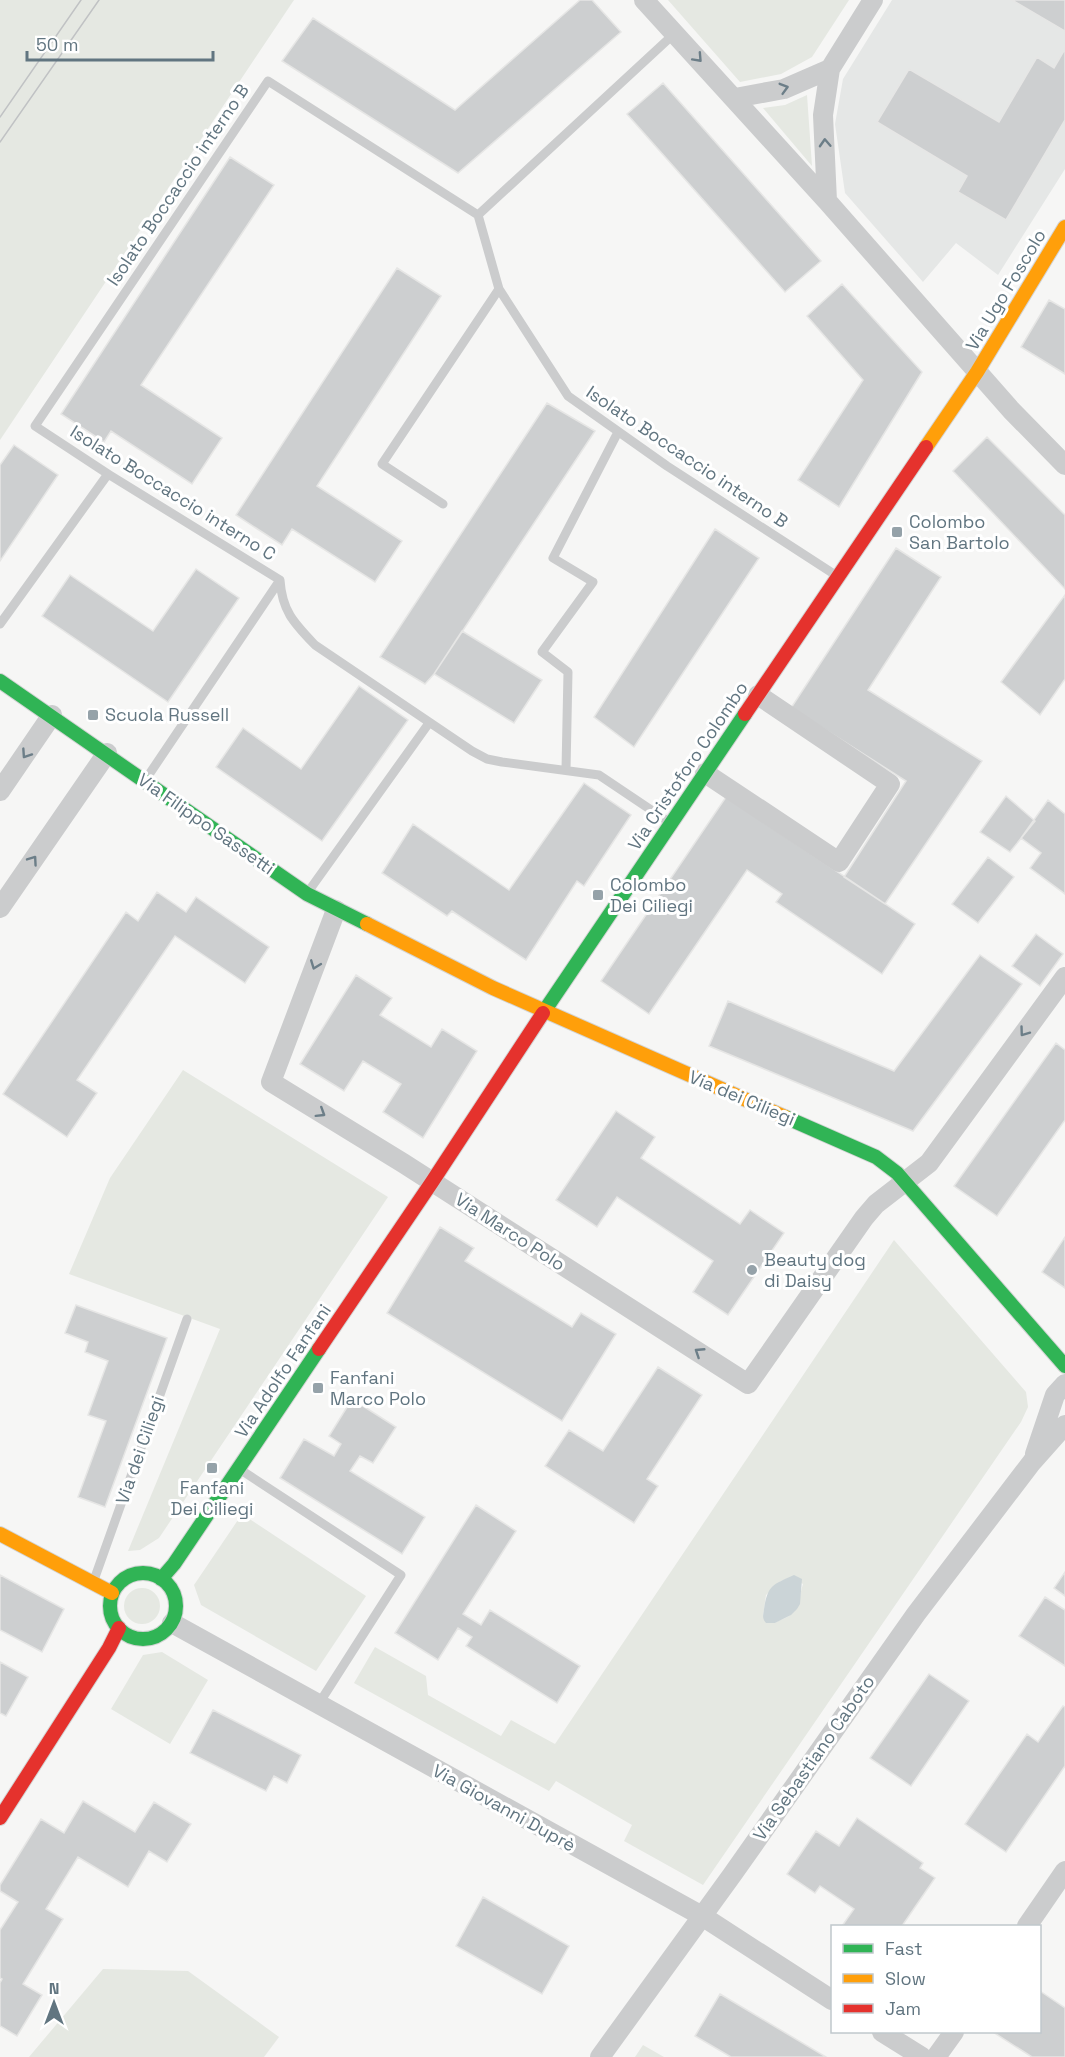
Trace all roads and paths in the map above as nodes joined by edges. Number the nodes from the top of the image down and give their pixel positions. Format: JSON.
{"nodes":[{"id":1,"x":644,"y":0,"type":"edge"},
{"id":2,"x":873,"y":0,"type":"edge"},
{"id":3,"x":675,"y":33,"type":"junction"},
{"id":4,"x":830,"y":69,"type":"junction"},
{"id":5,"x":735,"y":98,"type":"junction"},
{"id":6,"x":827,"y":201,"type":"junction"},
{"id":7,"x":478,"y":215,"type":"junction"},
{"id":8,"x":1065,"y":227,"type":"edge"},
{"id":9,"x":499,"y":290,"type":"junction"},
{"id":10,"x":977,"y":372,"type":"junction"},
{"id":11,"x":35,"y":426,"type":"joint"},
{"id":12,"x":618,"y":432,"type":"junction"},
{"id":13,"x":1065,"y":465,"type":"edge"},
{"id":14,"x":108,"y":474,"type":"junction"},
{"id":15,"x":443,"y":504,"type":"dead end"},
{"id":16,"x":838,"y":577,"type":"junction"},
{"id":17,"x":280,"y":580,"type":"junction"},
{"id":18,"x":0,"y":624,"type":"edge"},
{"id":19,"x":0,"y":681,"type":"edge"},
{"id":20,"x":758,"y":695,"type":"junction"},
{"id":21,"x":52,"y":716,"type":"junction"},
{"id":22,"x":429,"y":723,"type":"junction"},
{"id":23,"x":106,"y":753,"type":"junction"},
{"id":24,"x":566,"y":770,"type":"junction"},
{"id":25,"x":705,"y":773,"type":"junction"},
{"id":26,"x":145,"y":781,"type":"junction"},
{"id":27,"x":0,"y":791,"type":"edge"},
{"id":28,"x":671,"y":823,"type":"junction"},
{"id":29,"x":307,"y":894,"type":"junction"},
{"id":30,"x":0,"y":908,"type":"edge"},
{"id":31,"x":336,"y":910,"type":"junction"},
{"id":32,"x":1063,"y":984,"type":"edge"},
{"id":33,"x":544,"y":1011,"type":"junction"},
{"id":34,"x":432,"y":1182,"type":"junction"},
{"id":35,"x":904,"y":1182,"type":"junction"},
{"id":36,"x":187,"y":1319,"type":"dead end"},
{"id":37,"x":1065,"y":1366,"type":"edge"},
{"id":38,"x":1065,"y":1384,"type":"edge"},
{"id":39,"x":1065,"y":1425,"type":"edge"},
{"id":40,"x":1065,"y":1454,"type":"edge"},
{"id":41,"x":1032,"y":1462,"type":"junction"},
{"id":42,"x":238,"y":1468,"type":"junction"},
{"id":43,"x":0,"y":1534,"type":"edge"},
{"id":44,"x":161,"y":1579,"type":"junction"},
{"id":45,"x":94,"y":1582,"type":"junction"},
{"id":46,"x":112,"y":1593,"type":"junction"},
{"id":47,"x":172,"y":1623,"type":"junction"},
{"id":48,"x":118,"y":1628,"type":"junction"},
{"id":49,"x":318,"y":1705,"type":"junction"},
{"id":50,"x":0,"y":1818,"type":"edge"},
{"id":51,"x":1065,"y":1871,"type":"edge"},
{"id":52,"x":702,"y":1916,"type":"junction"},
{"id":53,"x":1027,"y":1925,"type":"edge"},
{"id":54,"x":831,"y":1999,"type":"edge"},
{"id":55,"x":885,"y":2033,"type":"edge"},
{"id":56,"x":953,"y":2033,"type":"edge"},
{"id":57,"x":600,"y":2057,"type":"edge"},
{"id":58,"x":922,"y":2057,"type":"edge"},
{"id":59,"x":936,"y":2057,"type":"edge"}],
"edges":[{"from":1,"to":3,"type":"street"},
{"from":2,"to":4,"type":"street"},
{"from":3,"to":5,"type":"street","one_way":true},
{"from":3,"to":7,"type":"lane"},
{"from":5,"to":4,"type":"street","one_way":true},
{"from":6,"to":4,"type":"street","one_way":true},
{"from":5,"to":6,"type":"street"},
{"from":6,"to":10,"type":"street"},
{"from":7,"to":9,"type":"lane","name":"Isolato Boccaccio interno B"},
{"from":7,"to":11,"type":"lane","name":"Isolato Boccaccio interno B"},
{"from":8,"to":10,"type":"street","name":"Via Ugo Foscolo"},
{"from":9,"to":12,"type":"lane","name":"Isolato Boccaccio interno B"},
{"from":9,"to":15,"type":"lane"},
{"from":10,"to":13,"type":"street"},
{"from":10,"to":16,"type":"street","name":"Via Cristoforo Colombo"},
{"from":11,"to":14,"type":"lane","name":"Isolato Boccaccio interno C"},
{"from":12,"to":16,"type":"lane","name":"Isolato Boccaccio interno B"},
{"from":12,"to":24,"type":"lane"},
{"from":14,"to":17,"type":"lane","name":"Isolato Boccaccio interno C"},
{"from":14,"to":18,"type":"lane"},
{"from":16,"to":20,"type":"street","name":"Via Cristoforo Colombo"},
{"from":17,"to":22,"type":"lane","name":"Isolato Boccaccio interno C"},
{"from":17,"to":26,"type":"lane"},
{"from":19,"to":21,"type":"street","name":"Via Filippo Sassetti"},
{"from":20,"to":25,"type":"street","name":"Via Cristoforo Colombo"},
{"from":20,"to":25,"type":"street"},
{"from":21,"to":23,"type":"street","name":"Via Filippo Sassetti"},
{"from":21,"to":27,"type":"street","one_way":true},
{"from":22,"to":24,"type":"lane","name":"Isolato Boccaccio interno C"},
{"from":22,"to":29,"type":"lane"},
{"from":23,"to":26,"type":"street","name":"Via Filippo Sassetti"},
{"from":30,"to":23,"type":"street","one_way":true},
{"from":24,"to":28,"type":"lane","name":"Isolato Boccaccio interno C"},
{"from":25,"to":28,"type":"street","name":"Via Cristoforo Colombo"},
{"from":26,"to":29,"type":"street","name":"Via Filippo Sassetti"},
{"from":28,"to":33,"type":"street","name":"Via Cristoforo Colombo"},
{"from":29,"to":31,"type":"street","name":"Via dei Ciliegi"},
{"from":31,"to":33,"type":"street","name":"Via dei Ciliegi"},
{"from":31,"to":34,"type":"street","name":"Via Marco Polo","one_way":true},
{"from":32,"to":35,"type":"street","one_way":true},
{"from":33,"to":34,"type":"street","name":"Via Cristoforo Colombo"},
{"from":33,"to":35,"type":"street","name":"Via dei Ciliegi"},
{"from":35,"to":34,"type":"street","name":"Via Marco Polo","one_way":true},
{"from":34,"to":42,"type":"street","name":"Via Adolfo Fanfani"},
{"from":35,"to":37,"type":"street","name":"Via dei Ciliegi"},
{"from":36,"to":45,"type":"lane","name":"Via dei Ciliegi"},
{"from":38,"to":41,"type":"street","name":"Via Sebastiano Caboto"},
{"from":39,"to":41,"type":"street","name":"Via Sebastiano Caboto"},
{"from":40,"to":41,"type":"street"},
{"from":41,"to":52,"type":"street","name":"Via Sebastiano Caboto"},
{"from":42,"to":44,"type":"street","name":"Via Adolfo Fanfani"},
{"from":42,"to":49,"type":"lane"},
{"from":43,"to":45,"type":"street"},
{"from":44,"to":46,"type":"street"},
{"from":44,"to":47,"type":"street"},
{"from":45,"to":46,"type":"street"},
{"from":46,"to":48,"type":"street"},
{"from":47,"to":48,"type":"street"},
{"from":47,"to":49,"type":"street","name":"Via Giovanni Duprè"},
{"from":48,"to":50,"type":"street"},
{"from":49,"to":52,"type":"street","name":"Via Giovanni Duprè"},
{"from":51,"to":53,"type":"street"},
{"from":52,"to":54,"type":"street","name":"Via Giovanni Duprè"},
{"from":52,"to":57,"type":"street","name":"Via Sebastiano Caboto"},
{"from":55,"to":58,"type":"street"},
{"from":56,"to":59,"type":"street"}]}
